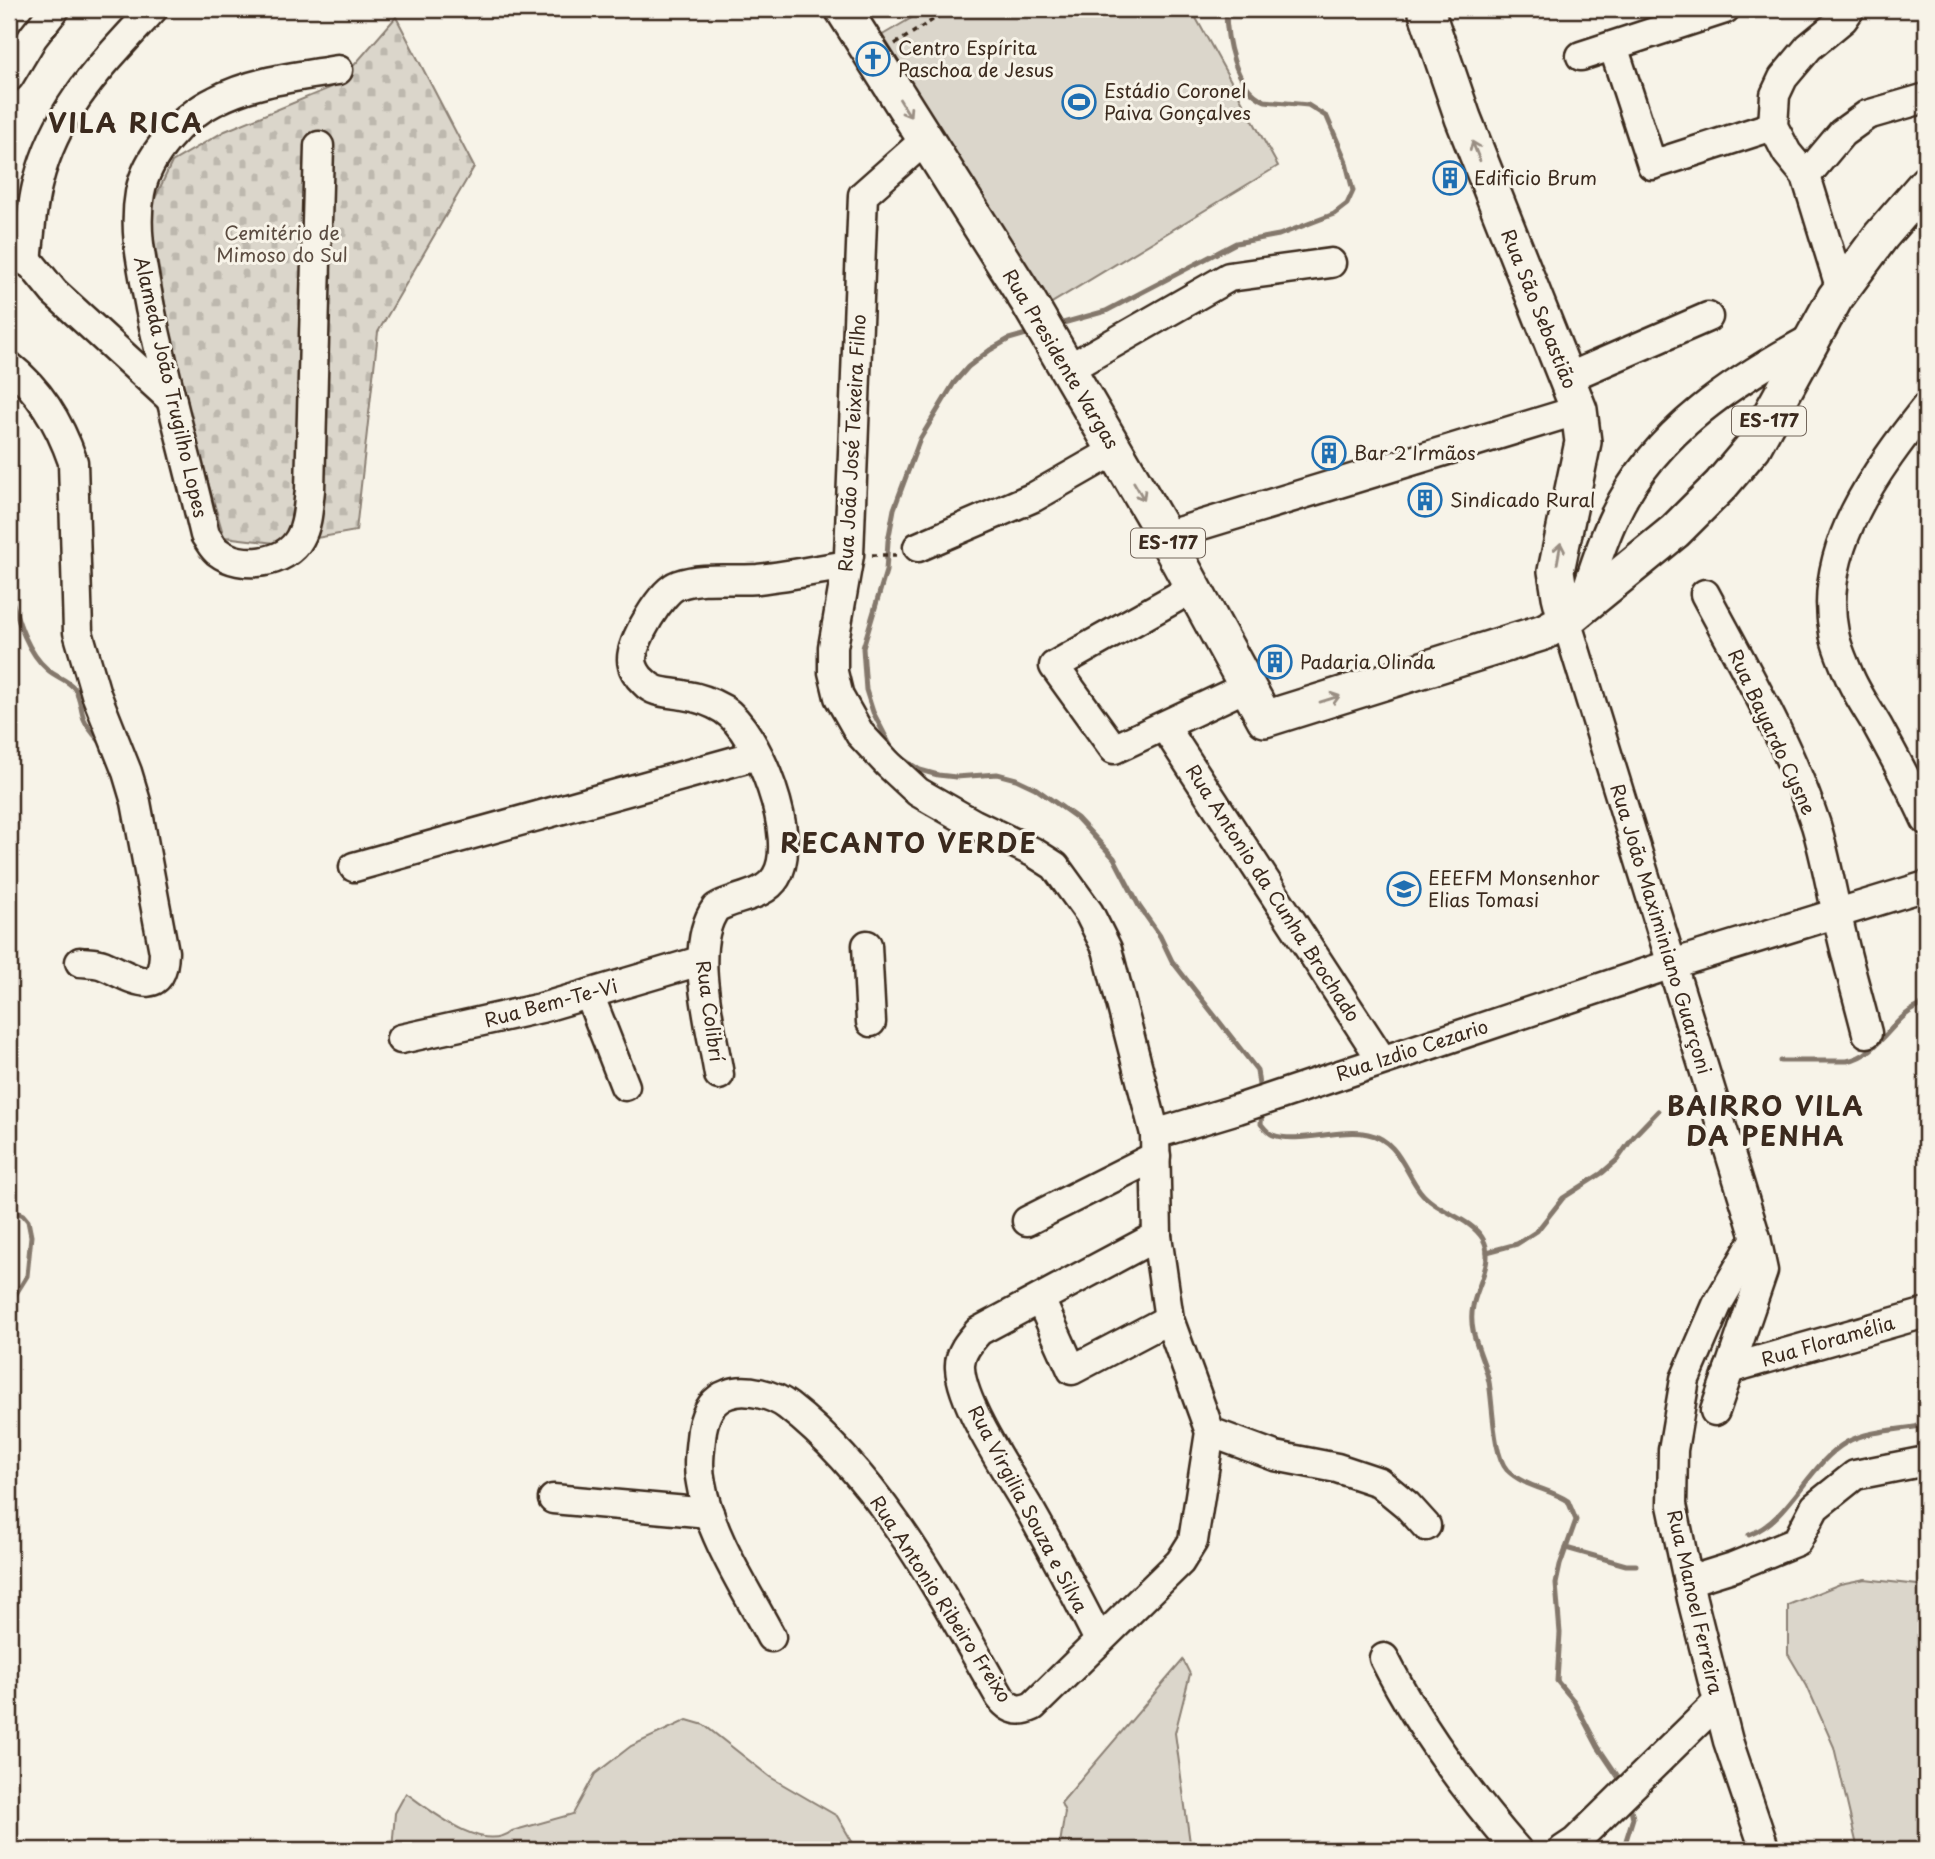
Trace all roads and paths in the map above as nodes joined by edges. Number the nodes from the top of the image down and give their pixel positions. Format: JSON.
{"nodes":[{"id":1,"x":55,"y":9,"type":"edge"},
{"id":2,"x":153,"y":9,"type":"edge"},
{"id":3,"x":843,"y":9,"type":"edge"},
{"id":4,"x":950,"y":9,"type":"edge"},
{"id":5,"x":1725,"y":9,"type":"edge"},
{"id":6,"x":1850,"y":9,"type":"edge"},
{"id":7,"x":1427,"y":10,"type":"edge"},
{"id":8,"x":1613,"y":46,"type":"junction"},
{"id":9,"x":1581,"y":55,"type":"dead end"},
{"id":10,"x":873,"y":59,"type":"junction"},
{"id":11,"x":338,"y":70,"type":"dead end"},
{"id":12,"x":9,"y":77,"type":"edge"},
{"id":13,"x":1926,"y":98,"type":"edge"},
{"id":14,"x":1773,"y":126,"type":"junction"},
{"id":15,"x":925,"y":140,"type":"junction"},
{"id":16,"x":319,"y":146,"type":"dead end"},
{"id":17,"x":1806,"y":176,"type":"junction"},
{"id":18,"x":1926,"y":184,"type":"edge"},
{"id":19,"x":9,"y":237,"type":"edge"},
{"id":20,"x":27,"y":262,"type":"junction"},
{"id":21,"x":1331,"y":263,"type":"dead end"},
{"id":22,"x":1841,"y":290,"type":"junction"},
{"id":23,"x":1708,"y":317,"type":"dead end"},
{"id":24,"x":1816,"y":336,"type":"junction"},
{"id":25,"x":9,"y":366,"type":"edge"},
{"id":26,"x":1068,"y":369,"type":"junction"},
{"id":27,"x":1573,"y":394,"type":"junction"},
{"id":28,"x":172,"y":400,"type":"junction"},
{"id":29,"x":1926,"y":407,"type":"edge"},
{"id":30,"x":1116,"y":450,"type":"junction"},
{"id":31,"x":1165,"y":536,"type":"junction"},
{"id":32,"x":905,"y":551,"type":"joint"},
{"id":33,"x":858,"y":560,"type":"junction"},
{"id":34,"x":1193,"y":588,"type":"junction"},
{"id":35,"x":1705,"y":594,"type":"dead end"},
{"id":36,"x":1574,"y":612,"type":"junction"},
{"id":37,"x":1248,"y":686,"type":"junction"},
{"id":38,"x":1165,"y":727,"type":"junction"},
{"id":39,"x":757,"y":755,"type":"junction"},
{"id":40,"x":1926,"y":820,"type":"edge"},
{"id":41,"x":354,"y":867,"type":"dead end"},
{"id":42,"x":1926,"y":886,"type":"edge"},
{"id":43,"x":1837,"y":915,"type":"junction"},
{"id":44,"x":867,"y":945,"type":"dead end"},
{"id":45,"x":700,"y":961,"type":"junction"},
{"id":46,"x":80,"y":962,"type":"dead end"},
{"id":47,"x":589,"y":994,"type":"junction"},
{"id":48,"x":871,"y":1022,"type":"dead end"},
{"id":49,"x":1867,"y":1033,"type":"dead end"},
{"id":50,"x":401,"y":1038,"type":"dead end"},
{"id":51,"x":1382,"y":1060,"type":"junction"},
{"id":52,"x":719,"y":1074,"type":"dead end"},
{"id":53,"x":625,"y":1086,"type":"dead end"},
{"id":54,"x":1156,"y":1145,"type":"junction"},
{"id":55,"x":1027,"y":1221,"type":"dead end"},
{"id":56,"x":1157,"y":1236,"type":"junction"},
{"id":57,"x":1756,"y":1238,"type":"junction"},
{"id":58,"x":1040,"y":1298,"type":"junction"},
{"id":59,"x":1926,"y":1313,"type":"edge"},
{"id":60,"x":1169,"y":1319,"type":"junction"},
{"id":61,"x":1730,"y":1369,"type":"junction"},
{"id":62,"x":1716,"y":1410,"type":"dead end"},
{"id":63,"x":1210,"y":1433,"type":"junction"},
{"id":64,"x":1926,"y":1461,"type":"edge"},
{"id":65,"x":553,"y":1499,"type":"dead end"},
{"id":66,"x":709,"y":1513,"type":"junction"},
{"id":67,"x":1426,"y":1526,"type":"dead end"},
{"id":68,"x":1688,"y":1581,"type":"junction"},
{"id":69,"x":771,"y":1637,"type":"dead end"},
{"id":70,"x":1099,"y":1640,"type":"junction"},
{"id":71,"x":1384,"y":1658,"type":"dead end"},
{"id":72,"x":1718,"y":1702,"type":"junction"},
{"id":73,"x":1571,"y":1848,"type":"edge"},
{"id":74,"x":1517,"y":1850,"type":"edge"},
{"id":75,"x":1765,"y":1850,"type":"edge"}],
"edges":[{"from":1,"to":12,"type":"street"},
{"from":2,"to":20,"type":"street"},
{"from":3,"to":10,"type":"main road","name":"Rua Presidente Vargas","number":"ES-177"},
{"from":4,"to":10,"type":"path"},
{"from":5,"to":8,"type":"street"},
{"from":6,"to":14,"type":"street"},
{"from":27,"to":7,"type":"main road","name":"Rua São Sebastião","one_way":true},
{"from":8,"to":9,"type":"street"},
{"from":8,"to":14,"type":"street"},
{"from":10,"to":15,"type":"main road","name":"Rua Presidente Vargas","number":"ES-177","one_way":true},
{"from":11,"to":28,"type":"street","name":"Alameda João Trugilho Lopes"},
{"from":13,"to":17,"type":"street"},
{"from":14,"to":17,"type":"street"},
{"from":15,"to":26,"type":"main road","name":"Rua Presidente Vargas","number":"ES-177"},
{"from":15,"to":33,"type":"street","name":"Rua João José Teixeira Filho"},
{"from":16,"to":28,"type":"street","name":"Alameda João Trugilho Lopes"},
{"from":17,"to":22,"type":"street"},
{"from":18,"to":22,"type":"main road","number":"ES-177"},
{"from":19,"to":20,"type":"street"},
{"from":20,"to":28,"type":"street"},
{"from":21,"to":26,"type":"street"},
{"from":22,"to":24,"type":"main road","number":"ES-177"},
{"from":23,"to":27,"type":"street"},
{"from":24,"to":36,"type":"main road","number":"ES-177"},
{"from":24,"to":36,"type":"street"},
{"from":25,"to":46,"type":"street"},
{"from":26,"to":30,"type":"main road","name":"Rua Presidente Vargas","number":"ES-177"},
{"from":27,"to":31,"type":"street"},
{"from":36,"to":27,"type":"main road","name":"Rua São Sebastião","one_way":true},
{"from":29,"to":40,"type":"street"},
{"from":30,"to":31,"type":"main road","name":"Rua Presidente Vargas","number":"ES-177","one_way":true},
{"from":30,"to":32,"type":"street"},
{"from":31,"to":34,"type":"main road","name":"Rua Presidente Vargas","number":"ES-177"},
{"from":32,"to":33,"type":"path"},
{"from":33,"to":39,"type":"street"},
{"from":33,"to":54,"type":"street","name":"Rua João José Teixeira Filho"},
{"from":34,"to":37,"type":"main road","name":"Rua Presidente Vargas","number":"ES-177"},
{"from":34,"to":38,"type":"street"},
{"from":35,"to":43,"type":"street","name":"Rua Bayardo Cysne"},
{"from":37,"to":36,"type":"main road","name":"Rua Presidente Vargas","number":"ES-177","one_way":true},
{"from":36,"to":57,"type":"street","name":"Rua João Maximiniano Guarçoni"},
{"from":37,"to":38,"type":"street"},
{"from":38,"to":51,"type":"street","name":"Rua Antonio da Cunha Brochado"},
{"from":39,"to":41,"type":"street"},
{"from":39,"to":45,"type":"street","name":"Rua Colibrí"},
{"from":42,"to":43,"type":"street","name":"Rua Izdio Cezario"},
{"from":43,"to":49,"type":"street","name":"Rua Bayardo Cysne"},
{"from":43,"to":51,"type":"street","name":"Rua Izdio Cezario"},
{"from":44,"to":48,"type":"street"},
{"from":45,"to":47,"type":"street","name":"Rua Bem-Te-Vi"},
{"from":45,"to":52,"type":"street","name":"Rua Colibrí"},
{"from":47,"to":50,"type":"street","name":"Rua Bem-Te-Vi"},
{"from":47,"to":53,"type":"street"},
{"from":51,"to":54,"type":"street","name":"Rua Izdio Cezario"},
{"from":54,"to":55,"type":"street","name":"Rua Izdio Cezario"},
{"from":54,"to":56,"type":"street","name":"Rua João José Teixeira Filho"},
{"from":56,"to":58,"type":"street","name":"Rua Virgilia Souza e Silva"},
{"from":56,"to":60,"type":"street","name":"Rua João José Teixeira Filho"},
{"from":57,"to":61,"type":"street","name":"Rua João Maximiniano Guarçoni"},
{"from":57,"to":68,"type":"street","name":"Rua Manoel Ferreira"},
{"from":58,"to":60,"type":"street"},
{"from":58,"to":70,"type":"street","name":"Rua Virgilia Souza e Silva"},
{"from":59,"to":61,"type":"street","name":"Rua Floramélia"},
{"from":60,"to":63,"type":"street","name":"Rua João José Teixeira Filho"},
{"from":61,"to":62,"type":"street","name":"Rua João Maximiniano Guarçoni"},
{"from":63,"to":67,"type":"street"},
{"from":63,"to":70,"type":"street","name":"Rua João José Teixeira Filho"},
{"from":64,"to":68,"type":"street"},
{"from":65,"to":66,"type":"street"},
{"from":66,"to":69,"type":"street","name":"Rua Antonio Ribeiro Freixo"},
{"from":66,"to":70,"type":"street","name":"Rua Antonio Ribeiro Freixo"},
{"from":68,"to":72,"type":"street","name":"Rua Manoel Ferreira"},
{"from":71,"to":74,"type":"street"},
{"from":72,"to":73,"type":"street"},
{"from":72,"to":75,"type":"street","name":"Rua Manoel Ferreira"}]}
